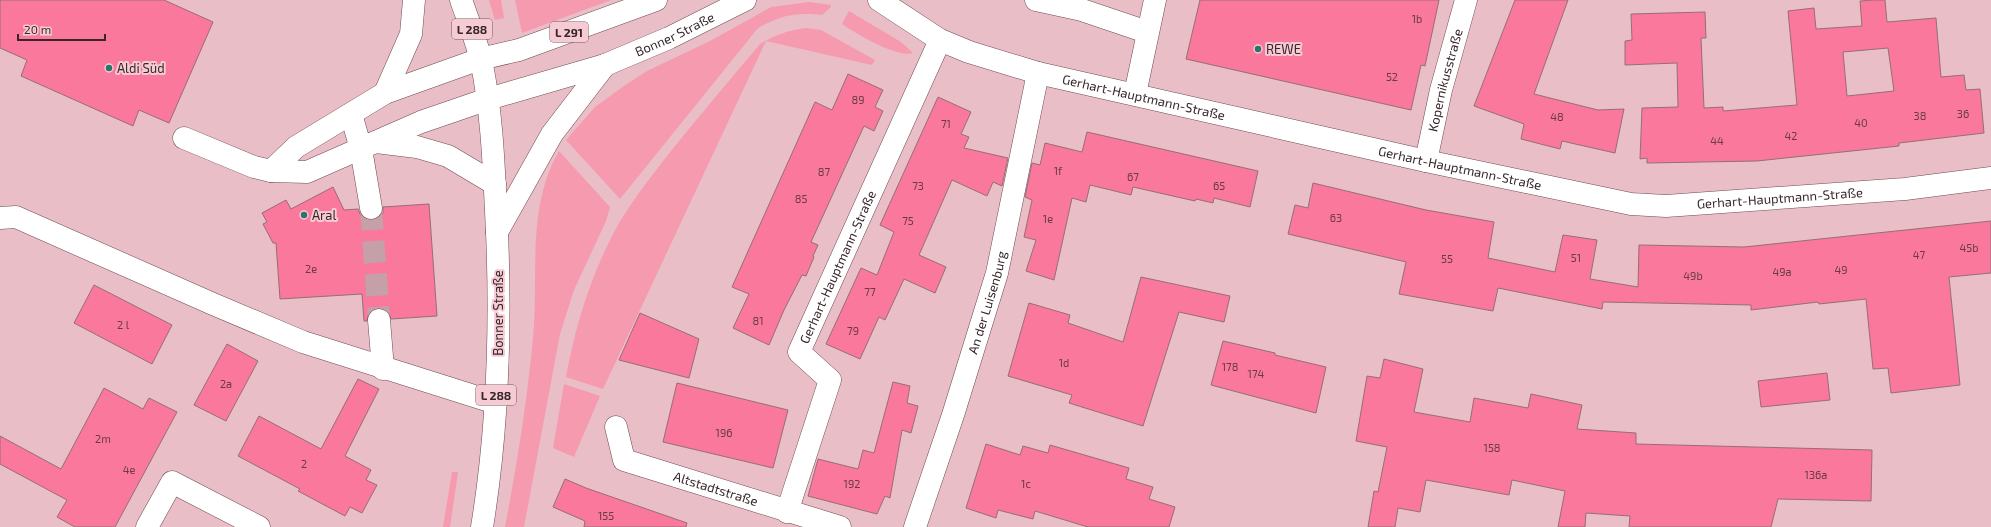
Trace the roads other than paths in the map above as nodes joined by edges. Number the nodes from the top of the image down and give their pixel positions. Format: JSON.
{"nodes":[{"id":1,"x":414,"y":0,"type":"edge"},
{"id":2,"x":461,"y":0,"type":"edge"},
{"id":3,"x":656,"y":0,"type":"edge"},
{"id":4,"x":745,"y":0,"type":"edge"},
{"id":5,"x":879,"y":0,"type":"edge"},
{"id":6,"x":1036,"y":0,"type":"edge"},
{"id":7,"x":1154,"y":0,"type":"edge"},
{"id":8,"x":1466,"y":0,"type":"edge"},
{"id":9,"x":1147,"y":32,"type":"junction"},
{"id":10,"x":940,"y":40,"type":"junction"},
{"id":11,"x":480,"y":59,"type":"junction"},
{"id":12,"x":605,"y":65,"type":"junction"},
{"id":13,"x":1038,"y":72,"type":"junction"},
{"id":14,"x":385,"y":93,"type":"junction"},
{"id":15,"x":1135,"y":94,"type":"junction"},
{"id":16,"x":488,"y":99,"type":"junction"},
{"id":17,"x":351,"y":114,"type":"junction"},
{"id":18,"x":184,"y":138,"type":"dead end"},
{"id":19,"x":369,"y":146,"type":"junction"},
{"id":20,"x":1426,"y":161,"type":"junction"},
{"id":21,"x":271,"y":171,"type":"junction"},
{"id":22,"x":1991,"y":178,"type":"edge"},
{"id":23,"x":495,"y":184,"type":"junction"},
{"id":24,"x":371,"y":208,"type":"tunnel mouth"},
{"id":25,"x":0,"y":218,"type":"edge"},
{"id":26,"x":497,"y":232,"type":"junction"},
{"id":27,"x":379,"y":320,"type":"tunnel mouth"},
{"id":28,"x":383,"y":368,"type":"junction"},
{"id":29,"x":496,"y":404,"type":"junction"},
{"id":30,"x":616,"y":427,"type":"dead end"},
{"id":31,"x":788,"y":512,"type":"junction"},
{"id":32,"x":147,"y":527,"type":"edge"},
{"id":33,"x":259,"y":527,"type":"edge"},
{"id":34,"x":482,"y":527,"type":"edge"},
{"id":35,"x":840,"y":527,"type":"edge"},
{"id":36,"x":915,"y":527,"type":"edge"}],
"edges":[{"from":1,"to":14,"type":"street"},
{"from":2,"to":11,"type":"street","name":"Bonner Straße","number":"L 288"},
{"from":3,"to":11,"type":"street","number":"L 291"},
{"from":4,"to":12,"type":"street","name":"Bonner Straße"},
{"from":5,"to":10,"type":"street","name":"Gerhart-Hauptmann-Straße"},
{"from":6,"to":9,"type":"street"},
{"from":7,"to":9,"type":"street"},
{"from":8,"to":20,"type":"street","name":"Kopernikusstraße"},
{"from":9,"to":15,"type":"street"},
{"from":10,"to":13,"type":"street","name":"Gerhart-Hauptmann-Straße"},
{"from":10,"to":31,"type":"street","name":"Gerhart-Hauptmann-Straße"},
{"from":11,"to":14,"type":"street"},
{"from":11,"to":16,"type":"street","name":"Bonner Straße","number":"L 288"},
{"from":12,"to":16,"type":"street","name":"Bonner Straße"},
{"from":12,"to":26,"type":"street"},
{"from":13,"to":15,"type":"street","name":"Gerhart-Hauptmann-Straße"},
{"from":13,"to":36,"type":"street","name":"An der Luisenburg"},
{"from":14,"to":17,"type":"street"},
{"from":15,"to":20,"type":"street","name":"Gerhart-Hauptmann-Straße"},
{"from":16,"to":19,"type":"street"},
{"from":16,"to":23,"type":"street","name":"Bonner Straße","number":"L 288"},
{"from":17,"to":19,"type":"street"},
{"from":17,"to":21,"type":"street"},
{"from":18,"to":21,"type":"street"},
{"from":19,"to":21,"type":"street"},
{"from":19,"to":23,"type":"street"},
{"from":19,"to":24,"type":"street"},
{"from":20,"to":22,"type":"street","name":"Gerhart-Hauptmann-Straße"},
{"from":23,"to":26,"type":"street","name":"Bonner Straße","number":"L 288"},
{"from":25,"to":28,"type":"street"},
{"from":26,"to":29,"type":"street","name":"Bonner Straße","number":"L 288"},
{"from":27,"to":28,"type":"street"},
{"from":28,"to":29,"type":"street"},
{"from":29,"to":34,"type":"street","name":"Bonner Straße","number":"L 288"},
{"from":30,"to":31,"type":"street","name":"Altstadtstraße"},
{"from":31,"to":35,"type":"street","name":"Altstadtstraße"},
{"from":32,"to":33,"type":"street"}]}
